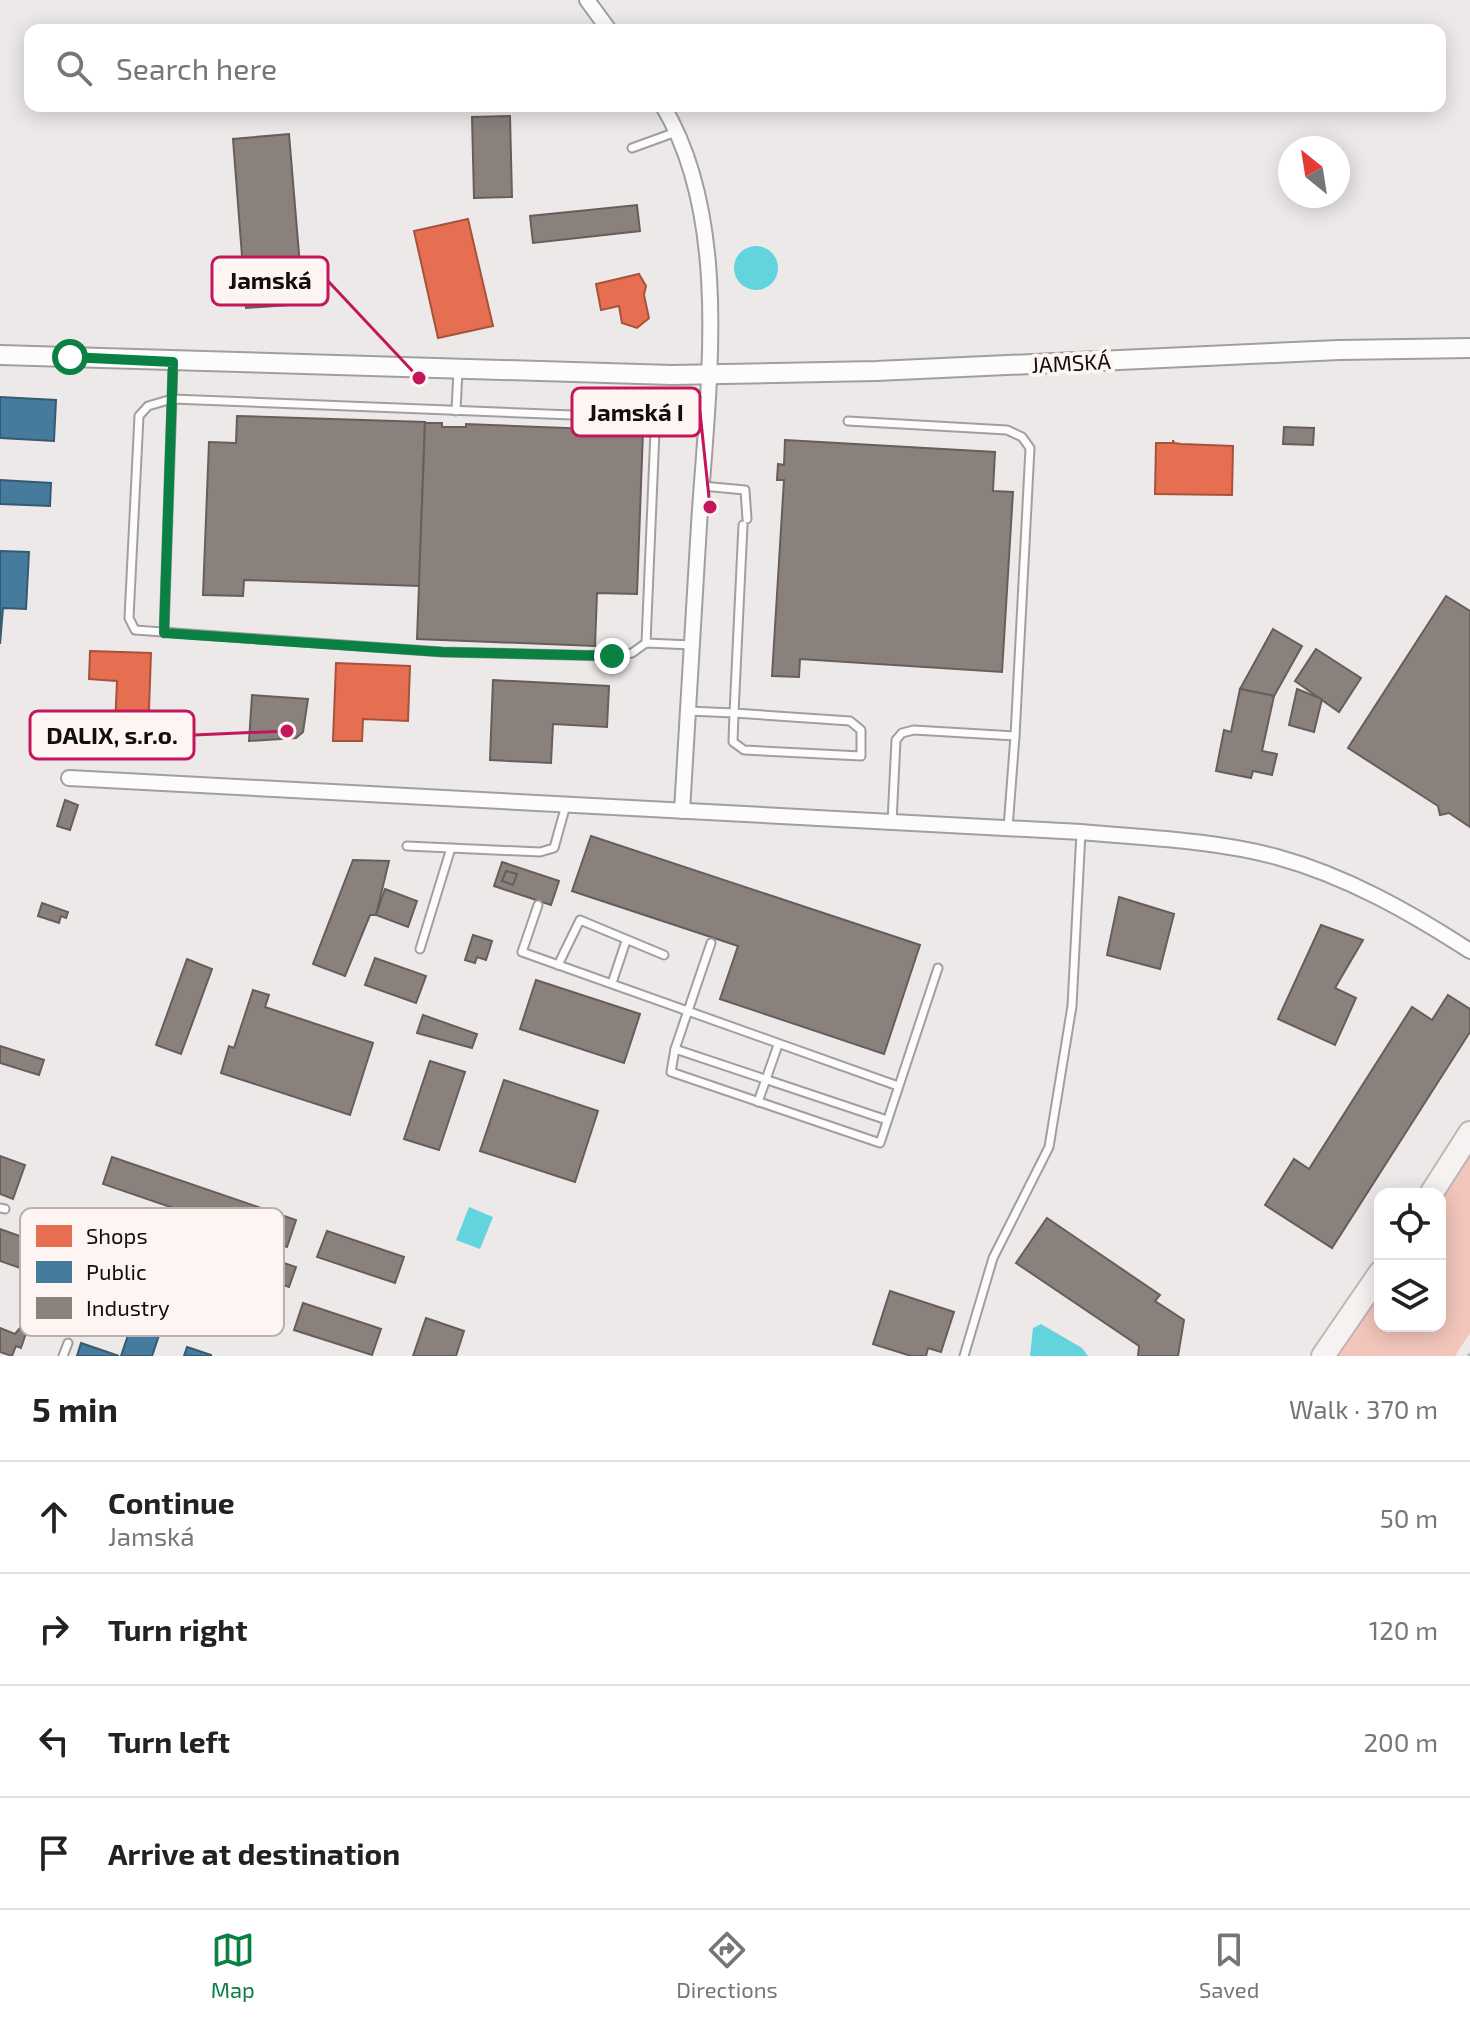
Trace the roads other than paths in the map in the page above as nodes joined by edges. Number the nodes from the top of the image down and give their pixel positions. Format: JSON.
{"nodes":[{"id":1,"x":587,"y":0,"type":"edge"},
{"id":2,"x":605,"y":24,"type":"edge"},
{"id":3,"x":666,"y":112,"type":"edge"},
{"id":4,"x":676,"y":132,"type":"junction"},
{"id":5,"x":632,"y":148,"type":"dead end"},
{"id":6,"x":1470,"y":348,"type":"edge"},
{"id":7,"x":0,"y":355,"type":"edge"},
{"id":8,"x":173,"y":362,"type":"junction"},
{"id":9,"x":458,"y":370,"type":"junction"},
{"id":10,"x":709,"y":375,"type":"junction"},
{"id":11,"x":172,"y":399,"type":"junction"},
{"id":12,"x":456,"y":411,"type":"junction"},
{"id":13,"x":848,"y":421,"type":"dead end"},
{"id":14,"x":702,"y":486,"type":"junction"},
{"id":15,"x":164,"y":633,"type":"junction"},
{"id":16,"x":646,"y":643,"type":"junction"},
{"id":17,"x":692,"y":645,"type":"junction"},
{"id":18,"x":688,"y":711,"type":"junction"},
{"id":19,"x":734,"y":713,"type":"junction"},
{"id":20,"x":1015,"y":736,"type":"junction"},
{"id":21,"x":69,"y":778,"type":"dead end"},
{"id":22,"x":566,"y":805,"type":"junction"},
{"id":23,"x":682,"y":811,"type":"junction"},
{"id":24,"x":892,"y":822,"type":"junction"},
{"id":25,"x":1008,"y":828,"type":"junction"},
{"id":26,"x":1081,"y":832,"type":"junction"},
{"id":27,"x":407,"y":846,"type":"dead end"},
{"id":28,"x":451,"y":848,"type":"junction"},
{"id":29,"x":538,"y":905,"type":"dead end"},
{"id":30,"x":626,"y":941,"type":"junction"},
{"id":31,"x":711,"y":943,"type":"dead end"},
{"id":32,"x":420,"y":949,"type":"dead end"},
{"id":33,"x":1470,"y":951,"type":"edge"},
{"id":34,"x":664,"y":955,"type":"dead end"},
{"id":35,"x":558,"y":965,"type":"junction"},
{"id":36,"x":938,"y":968,"type":"dead end"},
{"id":37,"x":612,"y":983,"type":"junction"},
{"id":38,"x":688,"y":1010,"type":"junction"},
{"id":39,"x":778,"y":1045,"type":"junction"},
{"id":40,"x":675,"y":1049,"type":"junction"},
{"id":41,"x":766,"y":1080,"type":"junction"},
{"id":42,"x":898,"y":1086,"type":"junction"},
{"id":43,"x":758,"y":1102,"type":"junction"},
{"id":44,"x":887,"y":1120,"type":"junction"},
{"id":45,"x":1470,"y":1133,"type":"edge"},
{"id":46,"x":1435,"y":1188,"type":"edge"},
{"id":47,"x":1374,"y":1282,"type":"edge"},
{"id":48,"x":68,"y":1343,"type":"dead end"},
{"id":49,"x":63,"y":1356,"type":"edge"},
{"id":50,"x":964,"y":1356,"type":"edge"},
{"id":51,"x":1323,"y":1356,"type":"edge"}],
"edges":[{"from":1,"to":2,"type":"street"},
{"from":3,"to":4,"type":"street"},
{"from":4,"to":5,"type":"lane"},
{"from":4,"to":10,"type":"street"},
{"from":6,"to":10,"type":"street","name":"JAMSKÁ"},
{"from":7,"to":8,"type":"street","name":"JAMSKÁ"},
{"from":8,"to":9,"type":"street","name":"JAMSKÁ"},
{"from":8,"to":11,"type":"lane"},
{"from":9,"to":10,"type":"street","name":"JAMSKÁ"},
{"from":9,"to":12,"type":"lane"},
{"from":10,"to":14,"type":"street"},
{"from":11,"to":12,"type":"lane"},
{"from":11,"to":15,"type":"lane"},
{"from":11,"to":15,"type":"lane"},
{"from":12,"to":16,"type":"lane"},
{"from":13,"to":20,"type":"lane"},
{"from":14,"to":17,"type":"street"},
{"from":14,"to":19,"type":"lane"},
{"from":15,"to":16,"type":"lane"},
{"from":16,"to":17,"type":"lane"},
{"from":17,"to":18,"type":"street"},
{"from":18,"to":19,"type":"lane"},
{"from":18,"to":23,"type":"street"},
{"from":19,"to":19,"type":"lane"},
{"from":20,"to":24,"type":"lane"},
{"from":20,"to":25,"type":"lane"},
{"from":21,"to":22,"type":"street"},
{"from":22,"to":23,"type":"street"},
{"from":22,"to":28,"type":"lane"},
{"from":23,"to":24,"type":"street"},
{"from":24,"to":25,"type":"street"},
{"from":25,"to":26,"type":"street"},
{"from":26,"to":33,"type":"street"},
{"from":26,"to":50,"type":"lane"},
{"from":27,"to":28,"type":"lane"},
{"from":28,"to":32,"type":"lane"},
{"from":29,"to":35,"type":"lane"},
{"from":30,"to":34,"type":"lane"},
{"from":30,"to":35,"type":"lane"},
{"from":30,"to":37,"type":"lane"},
{"from":31,"to":38,"type":"lane"},
{"from":35,"to":37,"type":"lane"},
{"from":36,"to":42,"type":"lane"},
{"from":37,"to":38,"type":"lane"},
{"from":38,"to":39,"type":"lane"},
{"from":38,"to":40,"type":"lane"},
{"from":39,"to":41,"type":"lane"},
{"from":39,"to":42,"type":"lane"},
{"from":40,"to":41,"type":"lane"},
{"from":40,"to":43,"type":"lane"},
{"from":41,"to":43,"type":"lane"},
{"from":41,"to":44,"type":"lane"},
{"from":42,"to":44,"type":"lane"},
{"from":43,"to":44,"type":"lane"},
{"from":45,"to":46,"type":"main road"},
{"from":47,"to":51,"type":"main road"},
{"from":48,"to":49,"type":"lane"}]}
